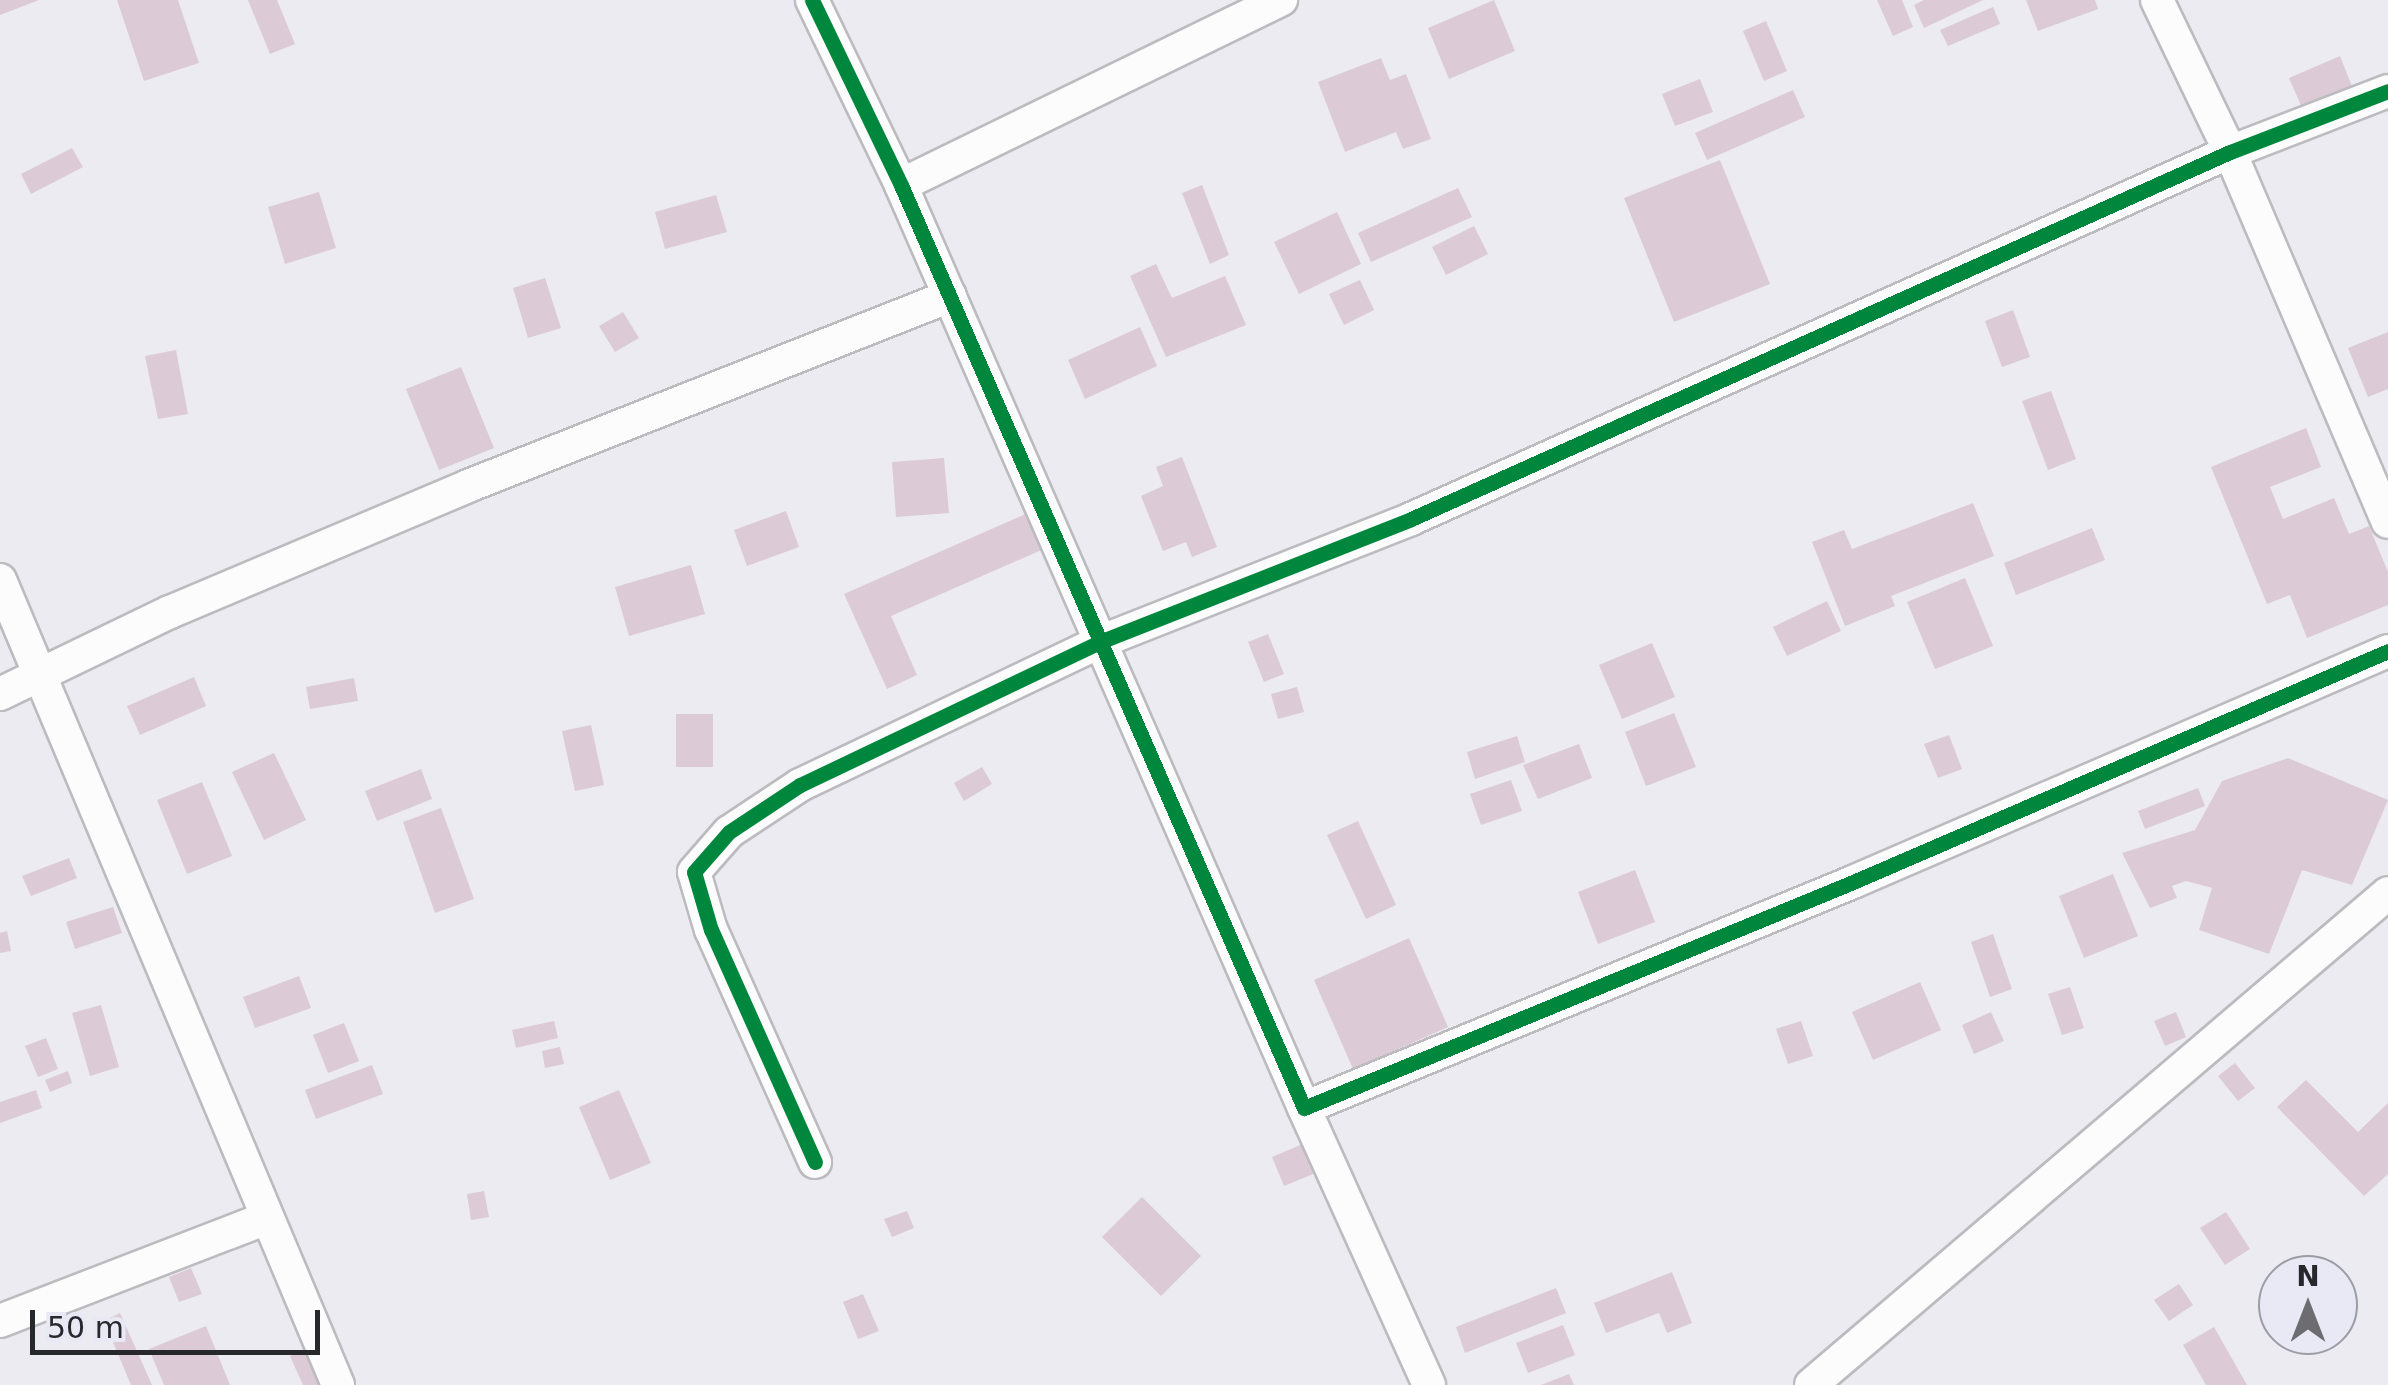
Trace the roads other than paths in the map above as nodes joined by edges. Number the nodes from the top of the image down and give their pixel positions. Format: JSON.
{"nodes":[{"id":1,"x":812,"y":0,"type":"edge"},
{"id":2,"x":1280,"y":0,"type":"edge"},
{"id":3,"x":2157,"y":0,"type":"edge"},
{"id":4,"x":2388,"y":91,"type":"edge"},
{"id":5,"x":2230,"y":152,"type":"junction"},
{"id":6,"x":901,"y":185,"type":"junction"},
{"id":7,"x":950,"y":296,"type":"junction"},
{"id":8,"x":2388,"y":522,"type":"edge"},
{"id":9,"x":0,"y":580,"type":"edge"},
{"id":10,"x":1102,"y":641,"type":"junction"},
{"id":11,"x":2388,"y":651,"type":"edge"},
{"id":12,"x":40,"y":676,"type":"junction"},
{"id":13,"x":0,"y":694,"type":"edge"},
{"id":14,"x":2388,"y":893,"type":"edge"},
{"id":15,"x":1304,"y":1108,"type":"junction"},
{"id":16,"x":815,"y":1162,"type":"dead end"},
{"id":17,"x":266,"y":1219,"type":"junction"},
{"id":18,"x":0,"y":1322,"type":"edge"},
{"id":19,"x":338,"y":1385,"type":"edge"},
{"id":20,"x":1430,"y":1385,"type":"edge"},
{"id":21,"x":1811,"y":1385,"type":"edge"}],
"edges":[{"from":1,"to":6,"type":"street"},
{"from":2,"to":6,"type":"street"},
{"from":3,"to":5,"type":"street"},
{"from":4,"to":5,"type":"street"},
{"from":5,"to":8,"type":"street"},
{"from":5,"to":10,"type":"street"},
{"from":6,"to":7,"type":"street"},
{"from":7,"to":10,"type":"street"},
{"from":7,"to":12,"type":"street"},
{"from":9,"to":12,"type":"street"},
{"from":10,"to":15,"type":"street"},
{"from":10,"to":16,"type":"street"},
{"from":11,"to":15,"type":"street"},
{"from":12,"to":13,"type":"street"},
{"from":12,"to":17,"type":"street"},
{"from":14,"to":21,"type":"street"},
{"from":15,"to":20,"type":"street"},
{"from":17,"to":18,"type":"street"},
{"from":17,"to":19,"type":"street"}]}
